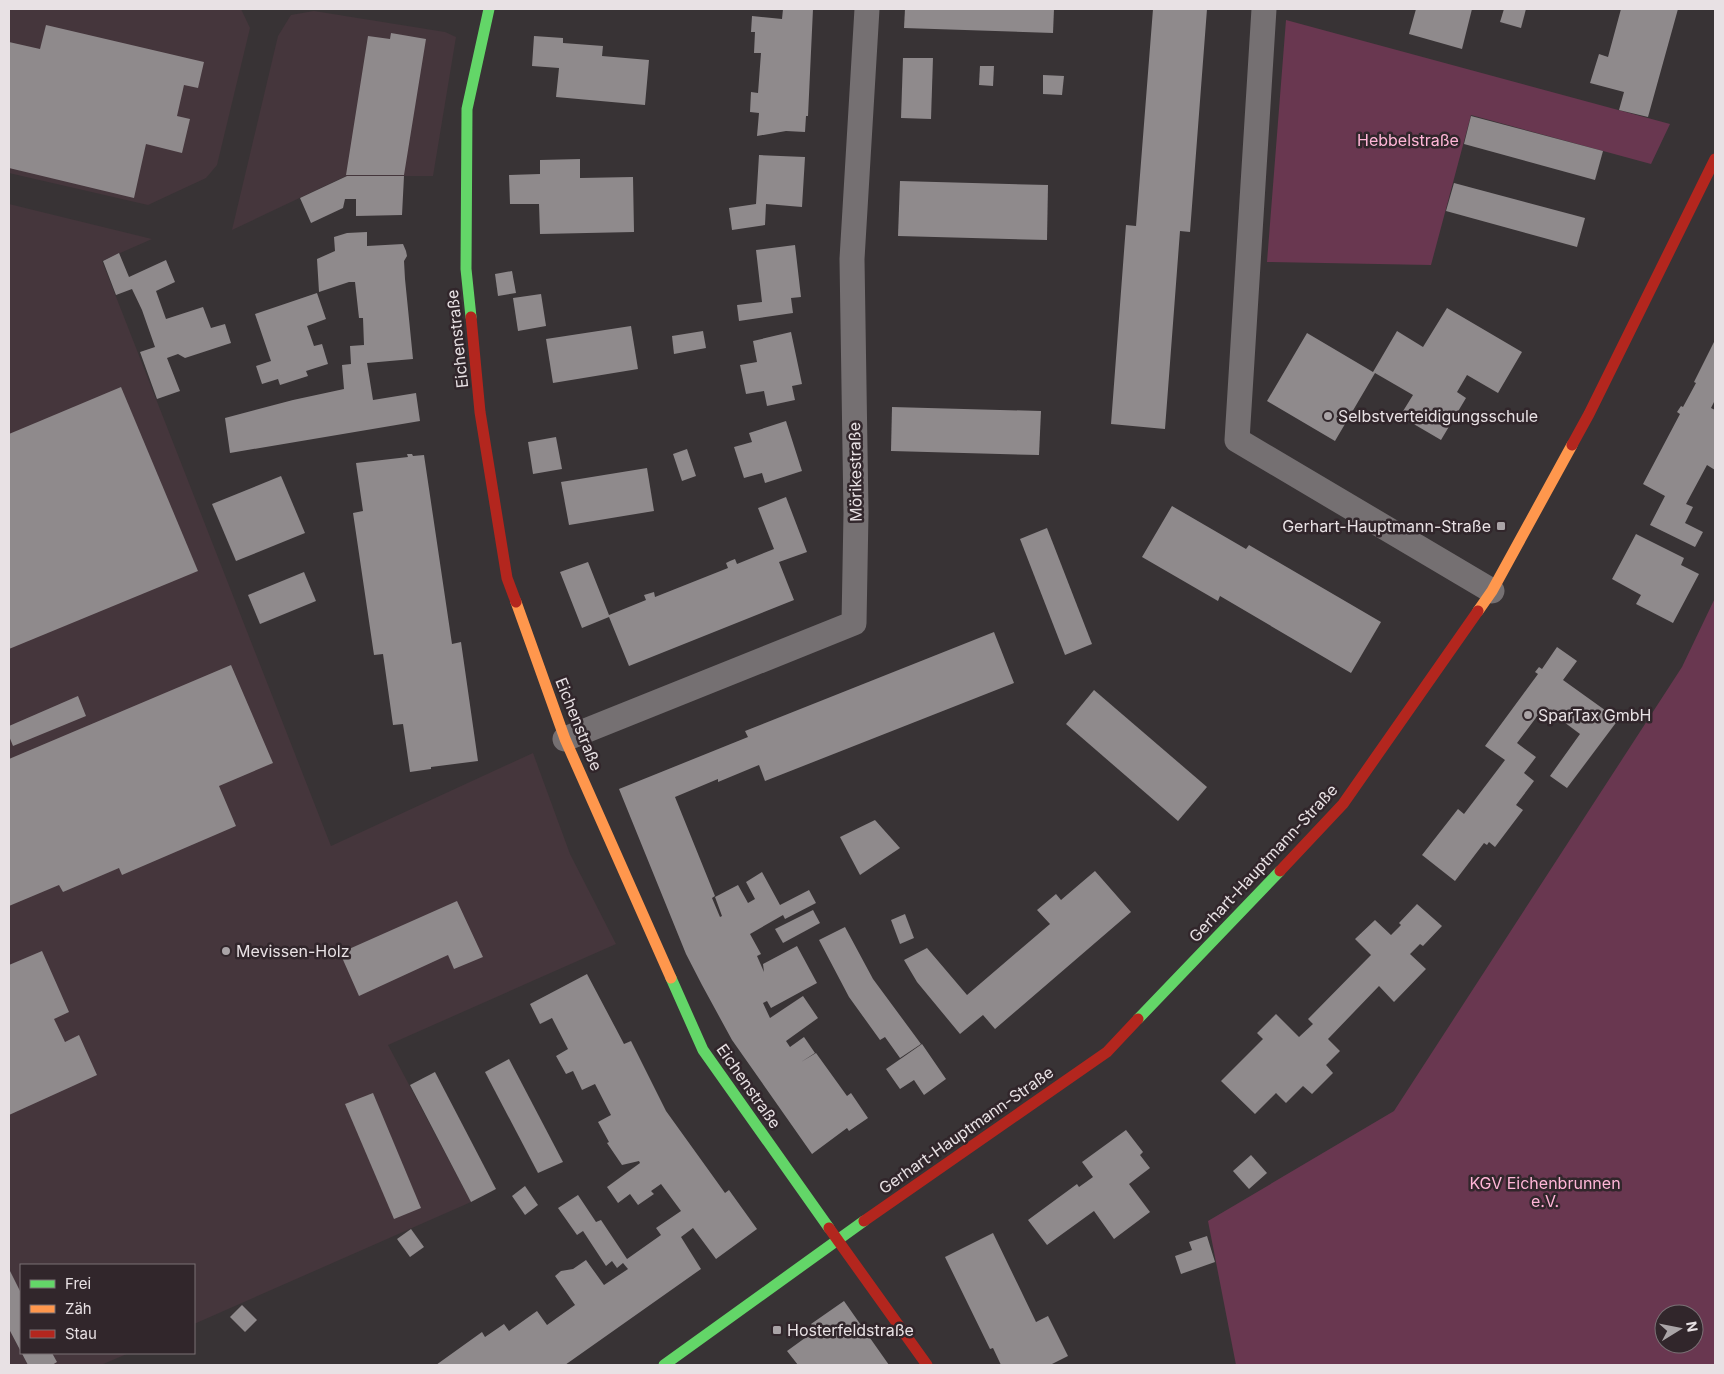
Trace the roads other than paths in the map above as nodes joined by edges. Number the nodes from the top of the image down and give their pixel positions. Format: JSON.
{"nodes":[{"id":1,"x":489,"y":9,"type":"edge"},
{"id":2,"x":867,"y":9,"type":"edge"},
{"id":3,"x":1264,"y":9,"type":"edge"},
{"id":4,"x":1715,"y":159,"type":"edge"},
{"id":5,"x":1492,"y":591,"type":"junction"},
{"id":6,"x":565,"y":739,"type":"junction"},
{"id":7,"x":837,"y":1240,"type":"junction"},
{"id":8,"x":664,"y":1365,"type":"edge"},
{"id":9,"x":927,"y":1365,"type":"edge"}],
"edges":[{"from":1,"to":6,"type":"street","name":"Eichenstraße"},
{"from":2,"to":6,"type":"street","name":"Mörikestraße"},
{"from":3,"to":5,"type":"street"},
{"from":4,"to":5,"type":"street","name":"Gerhart-Hauptmann-Straße"},
{"from":5,"to":7,"type":"street","name":"Gerhart-Hauptmann-Straße"},
{"from":6,"to":7,"type":"street","name":"Eichenstraße"},
{"from":7,"to":8,"type":"street"},
{"from":7,"to":9,"type":"street","name":"Eichenstraße"}]}
